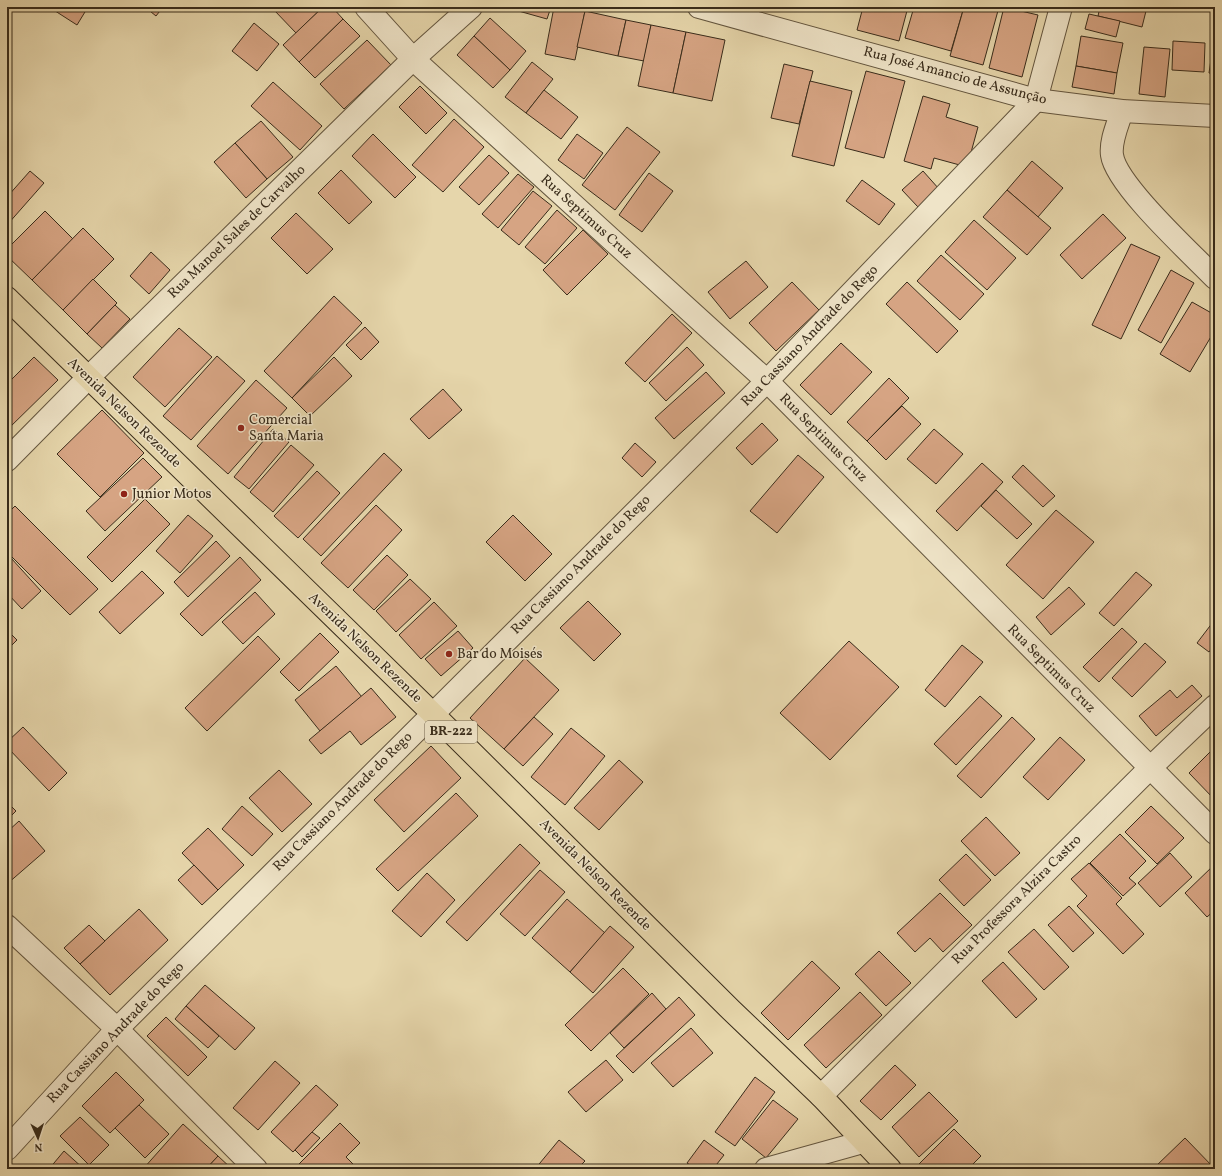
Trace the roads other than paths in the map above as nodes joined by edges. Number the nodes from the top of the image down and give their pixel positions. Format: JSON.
{"nodes":[{"id":1,"x":366,"y":7,"type":"edge"},
{"id":2,"x":471,"y":7,"type":"edge"},
{"id":3,"x":699,"y":7,"type":"edge"},
{"id":4,"x":1061,"y":7,"type":"edge"},
{"id":5,"x":413,"y":59,"type":"junction"},
{"id":6,"x":1036,"y":100,"type":"junction"},
{"id":7,"x":1122,"y":111,"type":"junction"},
{"id":8,"x":1215,"y":116,"type":"edge"},
{"id":9,"x":1215,"y":278,"type":"edge"},
{"id":10,"x":7,"y":298,"type":"edge"},
{"id":11,"x":88,"y":378,"type":"junction"},
{"id":12,"x":767,"y":381,"type":"junction"},
{"id":13,"x":7,"y":460,"type":"edge"},
{"id":14,"x":1215,"y":706,"type":"edge"},
{"id":15,"x":432,"y":713,"type":"junction"},
{"id":16,"x":1149,"y":769,"type":"junction"},
{"id":17,"x":1215,"y":833,"type":"edge"},
{"id":18,"x":7,"y":926,"type":"edge"},
{"id":19,"x":117,"y":1029,"type":"junction"},
{"id":20,"x":821,"y":1096,"type":"junction"},
{"id":21,"x":863,"y":1142,"type":"junction"},
{"id":22,"x":7,"y":1149,"type":"edge"},
{"id":23,"x":256,"y":1169,"type":"edge"},
{"id":24,"x":766,"y":1169,"type":"edge"},
{"id":25,"x":890,"y":1169,"type":"edge"}],
"edges":[{"from":1,"to":5,"type":"street","name":"Rua Septimus Cruz"},
{"from":2,"to":5,"type":"street","name":"Rua Manoel Sales de Carvalho"},
{"from":3,"to":6,"type":"street","name":"Rua José Amancio de Assunção"},
{"from":4,"to":6,"type":"street","name":"Rua Cassiano Andrade do Rego"},
{"from":5,"to":11,"type":"street","name":"Rua Manoel Sales de Carvalho"},
{"from":5,"to":12,"type":"street","name":"Rua Septimus Cruz"},
{"from":6,"to":7,"type":"street","name":"Rua José Amancio de Assunção"},
{"from":6,"to":12,"type":"street","name":"Rua Cassiano Andrade do Rego"},
{"from":7,"to":8,"type":"street","name":"Rua José Amancio de Assunção"},
{"from":7,"to":9,"type":"street"},
{"from":10,"to":11,"type":"main road","name":"Avenida Nelson Rezende","number":"BR-222"},
{"from":11,"to":13,"type":"street","name":"Rua Manoel Sales de Carvalho"},
{"from":11,"to":15,"type":"main road","name":"Avenida Nelson Rezende","number":"BR-222"},
{"from":12,"to":15,"type":"street","name":"Rua Cassiano Andrade do Rego"},
{"from":12,"to":16,"type":"street","name":"Rua Septimus Cruz"},
{"from":14,"to":16,"type":"street","name":"Rua Professora Alzira Castro"},
{"from":15,"to":19,"type":"street","name":"Rua Cassiano Andrade do Rego"},
{"from":15,"to":20,"type":"main road","name":"Avenida Nelson Rezende","number":"BR-222"},
{"from":16,"to":17,"type":"street","name":"Rua Septimus Cruz"},
{"from":16,"to":20,"type":"street","name":"Rua Professora Alzira Castro"},
{"from":18,"to":19,"type":"street"},
{"from":19,"to":22,"type":"street","name":"Rua Cassiano Andrade do Rego"},
{"from":19,"to":23,"type":"street"},
{"from":20,"to":21,"type":"main road","name":"Avenida Nelson Rezende","number":"BR-222"},
{"from":21,"to":24,"type":"street"},
{"from":21,"to":25,"type":"main road","name":"Avenida Nelson Rezende","number":"BR-222"}]}
